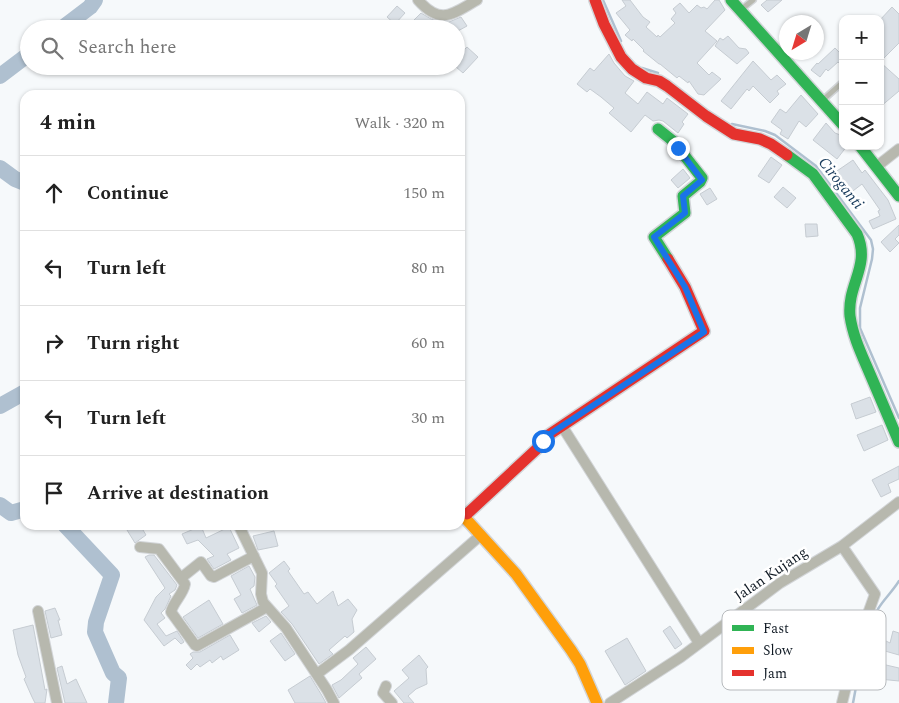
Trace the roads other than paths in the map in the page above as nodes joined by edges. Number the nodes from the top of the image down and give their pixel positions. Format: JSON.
{"nodes":[{"id":1,"x":418,"y":0,"type":"edge"},
{"id":2,"x":477,"y":0,"type":"edge"},
{"id":3,"x":595,"y":0,"type":"edge"},
{"id":4,"x":731,"y":0,"type":"edge"},
{"id":5,"x":753,"y":0,"type":"edge"},
{"id":6,"x":740,"y":10,"type":"junction"},
{"id":7,"x":839,"y":85,"type":"edge"},
{"id":8,"x":822,"y":100,"type":"junction"},
{"id":9,"x":839,"y":120,"type":"edge"},
{"id":10,"x":658,"y":129,"type":"dead end"},
{"id":11,"x":899,"y":149,"type":"edge"},
{"id":12,"x":863,"y":150,"type":"edge"},
{"id":13,"x":876,"y":166,"type":"junction"},
{"id":14,"x":899,"y":196,"type":"edge"},
{"id":15,"x":562,"y":426,"type":"junction"},
{"id":16,"x":899,"y":442,"type":"edge"},
{"id":17,"x":899,"y":502,"type":"edge"},
{"id":18,"x":241,"y":530,"type":"edge"},
{"id":19,"x":481,"y":535,"type":"junction"},
{"id":20,"x":842,"y":546,"type":"junction"},
{"id":21,"x":140,"y":547,"type":"dead end"},
{"id":22,"x":254,"y":556,"type":"junction"},
{"id":23,"x":181,"y":578,"type":"junction"},
{"id":24,"x":267,"y":606,"type":"junction"},
{"id":25,"x":744,"y":610,"type":"edge"},
{"id":26,"x":869,"y":610,"type":"edge"},
{"id":27,"x":38,"y":611,"type":"dead end"},
{"id":28,"x":722,"y":626,"type":"edge"},
{"id":29,"x":699,"y":643,"type":"junction"},
{"id":30,"x":317,"y":674,"type":"junction"},
{"id":31,"x":386,"y":686,"type":"dead end"},
{"id":32,"x":845,"y":690,"type":"edge"},
{"id":33,"x":58,"y":703,"type":"edge"},
{"id":34,"x":334,"y":703,"type":"edge"},
{"id":35,"x":392,"y":703,"type":"edge"},
{"id":36,"x":598,"y":703,"type":"edge"},
{"id":37,"x":610,"y":703,"type":"edge"},
{"id":38,"x":842,"y":703,"type":"edge"}],
"edges":[{"from":1,"to":2,"type":"street"},
{"from":3,"to":16,"type":"main road"},
{"from":4,"to":6,"type":"main road"},
{"from":5,"to":6,"type":"lane"},
{"from":6,"to":8,"type":"main road"},
{"from":7,"to":8,"type":"lane"},
{"from":8,"to":9,"type":"main road"},
{"from":10,"to":15,"type":"main road"},
{"from":11,"to":13,"type":"street"},
{"from":12,"to":13,"type":"main road"},
{"from":13,"to":14,"type":"main road"},
{"from":15,"to":19,"type":"main road"},
{"from":15,"to":29,"type":"street"},
{"from":17,"to":20,"type":"street","name":"Jalan Kujang"},
{"from":18,"to":22,"type":"street"},
{"from":19,"to":30,"type":"street"},
{"from":19,"to":36,"type":"main road"},
{"from":20,"to":25,"type":"street","name":"Jalan Kujang"},
{"from":20,"to":26,"type":"street"},
{"from":21,"to":23,"type":"street"},
{"from":22,"to":23,"type":"street"},
{"from":22,"to":24,"type":"street"},
{"from":23,"to":24,"type":"street"},
{"from":24,"to":30,"type":"street"},
{"from":27,"to":33,"type":"street"},
{"from":28,"to":29,"type":"street","name":"Jalan Kujang"},
{"from":29,"to":37,"type":"street","name":"Jalan Kujang"},
{"from":30,"to":34,"type":"street"},
{"from":31,"to":35,"type":"street"},
{"from":32,"to":38,"type":"street"}]}
